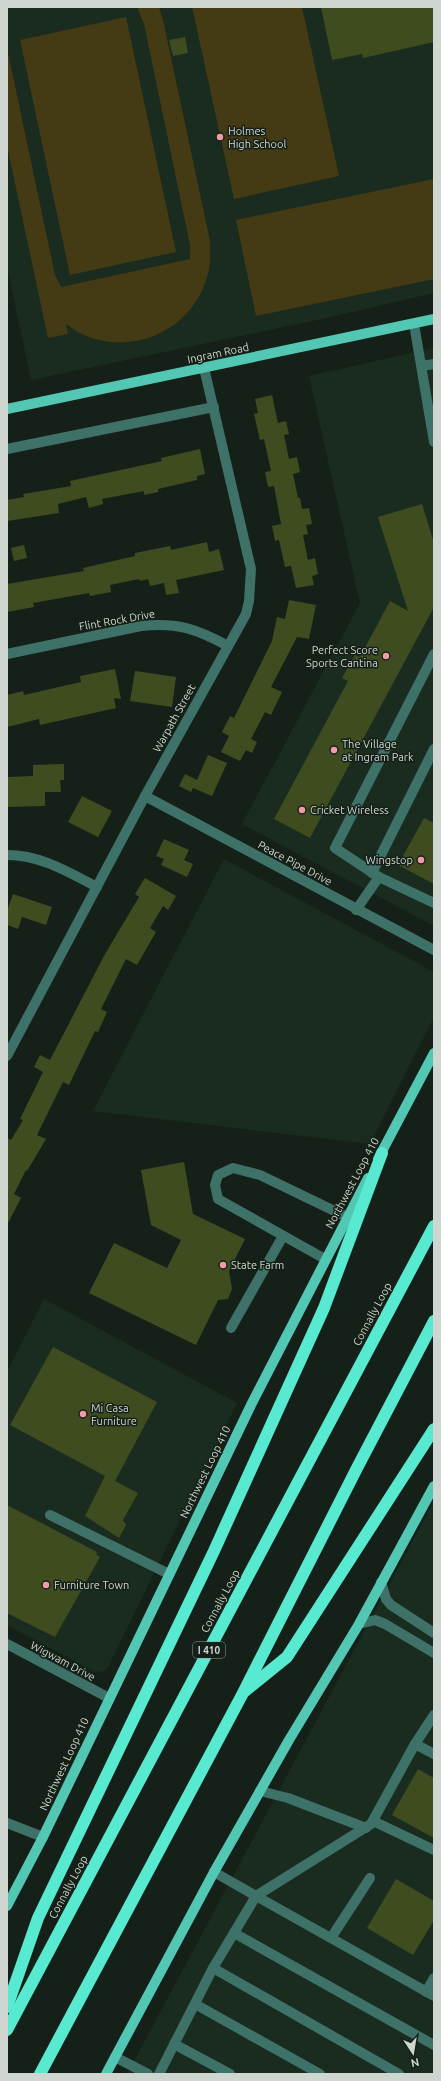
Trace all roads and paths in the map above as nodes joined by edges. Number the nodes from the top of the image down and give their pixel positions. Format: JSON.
{"nodes":[{"id":1,"x":434,"y":320,"type":"edge"},
{"id":2,"x":414,"y":324,"type":"junction"},
{"id":3,"x":434,"y":364,"type":"edge"},
{"id":4,"x":422,"y":366,"type":"junction"},
{"id":5,"x":204,"y":368,"type":"junction"},
{"id":6,"x":214,"y":407,"type":"junction"},
{"id":7,"x":7,"y":409,"type":"edge"},
{"id":8,"x":434,"y":442,"type":"edge"},
{"id":9,"x":7,"y":449,"type":"edge"},
{"id":10,"x":228,"y":646,"type":"junction"},
{"id":11,"x":7,"y":654,"type":"edge"},
{"id":12,"x":434,"y":654,"type":"edge"},
{"id":13,"x":434,"y":749,"type":"edge"},
{"id":14,"x":145,"y":796,"type":"junction"},
{"id":15,"x":7,"y":855,"type":"edge"},
{"id":16,"x":375,"y":875,"type":"junction"},
{"id":17,"x":97,"y":887,"type":"junction"},
{"id":18,"x":434,"y":903,"type":"edge"},
{"id":19,"x":356,"y":910,"type":"junction"},
{"id":20,"x":434,"y":950,"type":"edge"},
{"id":21,"x":434,"y":1053,"type":"edge"},
{"id":22,"x":7,"y":1056,"type":"edge"},
{"id":23,"x":382,"y":1153,"type":"junction"},
{"id":24,"x":347,"y":1217,"type":"junction"},
{"id":25,"x":434,"y":1226,"type":"edge"},
{"id":26,"x":283,"y":1236,"type":"junction"},
{"id":27,"x":325,"y":1259,"type":"junction"},
{"id":28,"x":434,"y":1321,"type":"edge"},
{"id":29,"x":230,"y":1328,"type":"dead end"},
{"id":30,"x":434,"y":1429,"type":"edge"},
{"id":31,"x":434,"y":1486,"type":"edge"},
{"id":32,"x":50,"y":1515,"type":"dead end"},
{"id":33,"x":169,"y":1574,"type":"junction"},
{"id":34,"x":381,"y":1582,"type":"junction"},
{"id":35,"x":359,"y":1624,"type":"junction"},
{"id":36,"x":434,"y":1632,"type":"edge"},
{"id":37,"x":7,"y":1644,"type":"edge"},
{"id":38,"x":434,"y":1653,"type":"edge"},
{"id":39,"x":243,"y":1693,"type":"junction"},
{"id":40,"x":109,"y":1698,"type":"junction"},
{"id":41,"x":434,"y":1715,"type":"edge"},
{"id":42,"x":415,"y":1744,"type":"junction"},
{"id":43,"x":434,"y":1754,"type":"edge"},
{"id":44,"x":260,"y":1791,"type":"junction"},
{"id":45,"x":7,"y":1823,"type":"edge"},
{"id":46,"x":369,"y":1825,"type":"junction"},
{"id":47,"x":43,"y":1837,"type":"junction"},
{"id":48,"x":434,"y":1850,"type":"edge"},
{"id":49,"x":214,"y":1872,"type":"junction"},
{"id":50,"x":370,"y":1878,"type":"dead end"},
{"id":51,"x":256,"y":1896,"type":"junction"},
{"id":52,"x":7,"y":1906,"type":"edge"},
{"id":53,"x":234,"y":1933,"type":"junction"},
{"id":54,"x":331,"y":1938,"type":"junction"},
{"id":55,"x":213,"y":1968,"type":"junction"},
{"id":56,"x":434,"y":1978,"type":"edge"},
{"id":57,"x":430,"y":1994,"type":"edge"},
{"id":58,"x":195,"y":2004,"type":"junction"},
{"id":59,"x":7,"y":2007,"type":"edge"},
{"id":60,"x":7,"y":2030,"type":"edge"},
{"id":61,"x":174,"y":2044,"type":"junction"},
{"id":62,"x":434,"y":2045,"type":"edge"},
{"id":63,"x":115,"y":2057,"type":"junction"},
{"id":64,"x":40,"y":2074,"type":"edge"},
{"id":65,"x":106,"y":2074,"type":"edge"},
{"id":66,"x":148,"y":2074,"type":"edge"},
{"id":67,"x":159,"y":2074,"type":"edge"},
{"id":68,"x":230,"y":2074,"type":"edge"},
{"id":69,"x":320,"y":2074,"type":"edge"},
{"id":70,"x":399,"y":2074,"type":"edge"}],
"edges":[{"from":1,"to":2,"type":"main road","name":"Ingram Road"},
{"from":2,"to":4,"type":"street"},
{"from":2,"to":5,"type":"main road","name":"Ingram Road"},
{"from":3,"to":4,"type":"street"},
{"from":4,"to":8,"type":"street"},
{"from":5,"to":6,"type":"street","name":"Warpath Street"},
{"from":5,"to":7,"type":"main road","name":"Ingram Road"},
{"from":6,"to":9,"type":"street"},
{"from":6,"to":10,"type":"street","name":"Warpath Street"},
{"from":10,"to":11,"type":"street","name":"Flint Rock Drive"},
{"from":10,"to":14,"type":"street","name":"Warpath Street"},
{"from":12,"to":16,"type":"street"},
{"from":13,"to":16,"type":"street"},
{"from":14,"to":17,"type":"street","name":"Warpath Street"},
{"from":14,"to":19,"type":"street","name":"Peace Pipe Drive"},
{"from":15,"to":17,"type":"street"},
{"from":16,"to":18,"type":"street"},
{"from":16,"to":19,"type":"street"},
{"from":17,"to":22,"type":"street","name":"Warpath Street"},
{"from":19,"to":20,"type":"street","name":"Peace Pipe Drive"},
{"from":21,"to":23,"type":"main road","name":"Northwest Loop 410"},
{"from":23,"to":24,"type":"main road","name":"Northwest Loop 410"},
{"from":23,"to":59,"type":"highway"},
{"from":24,"to":26,"type":"street"},
{"from":24,"to":27,"type":"main road","name":"Northwest Loop 410"},
{"from":25,"to":60,"type":"highway","name":"Connally Loop","number":"I 410"},
{"from":26,"to":27,"type":"street"},
{"from":26,"to":29,"type":"street"},
{"from":27,"to":33,"type":"main road","name":"Northwest Loop 410"},
{"from":28,"to":39,"type":"highway"},
{"from":30,"to":39,"type":"highway"},
{"from":31,"to":34,"type":"main road"},
{"from":32,"to":33,"type":"street"},
{"from":33,"to":40,"type":"main road","name":"Northwest Loop 410"},
{"from":34,"to":35,"type":"main road"},
{"from":34,"to":36,"type":"street"},
{"from":35,"to":38,"type":"street"},
{"from":35,"to":44,"type":"main road"},
{"from":37,"to":40,"type":"street","name":"Wigwam Drive"},
{"from":39,"to":64,"type":"highway"},
{"from":40,"to":47,"type":"main road","name":"Northwest Loop 410"},
{"from":41,"to":42,"type":"street"},
{"from":42,"to":43,"type":"street"},
{"from":42,"to":46,"type":"street"},
{"from":44,"to":46,"type":"street"},
{"from":44,"to":49,"type":"main road"},
{"from":45,"to":47,"type":"street"},
{"from":46,"to":48,"type":"street"},
{"from":46,"to":51,"type":"street"},
{"from":47,"to":52,"type":"main road","name":"Northwest Loop 410"},
{"from":49,"to":51,"type":"street"},
{"from":49,"to":63,"type":"main road"},
{"from":50,"to":54,"type":"street"},
{"from":51,"to":53,"type":"street"},
{"from":51,"to":54,"type":"street"},
{"from":53,"to":55,"type":"street"},
{"from":53,"to":62,"type":"street"},
{"from":54,"to":57,"type":"street"},
{"from":55,"to":58,"type":"street"},
{"from":55,"to":70,"type":"street"},
{"from":56,"to":57,"type":"street"},
{"from":58,"to":61,"type":"street"},
{"from":58,"to":69,"type":"street"},
{"from":61,"to":67,"type":"street"},
{"from":61,"to":68,"type":"street"},
{"from":63,"to":65,"type":"main road"},
{"from":63,"to":66,"type":"street"}]}
